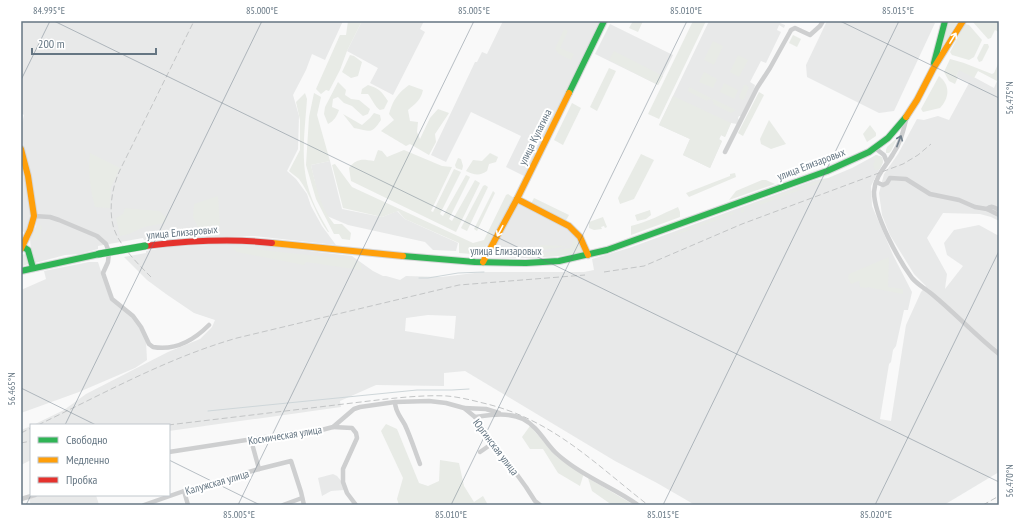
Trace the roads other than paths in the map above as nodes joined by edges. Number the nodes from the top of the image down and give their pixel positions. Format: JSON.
{"nodes":[{"id":1,"x":604,"y":21,"type":"edge"},
{"id":2,"x":823,"y":21,"type":"edge"},
{"id":3,"x":945,"y":21,"type":"edge"},
{"id":4,"x":963,"y":21,"type":"edge"},
{"id":5,"x":933,"y":69,"type":"junction"},
{"id":6,"x":907,"y":116,"type":"junction"},
{"id":7,"x":875,"y":148,"type":"junction"},
{"id":8,"x":21,"y":149,"type":"edge"},
{"id":9,"x":725,"y":152,"type":"dead end"},
{"id":10,"x":887,"y":162,"type":"junction"},
{"id":11,"x":876,"y":182,"type":"junction"},
{"id":12,"x":517,"y":199,"type":"junction"},
{"id":13,"x":987,"y":209,"type":"junction"},
{"id":14,"x":999,"y":210,"type":"edge"},
{"id":15,"x":999,"y":215,"type":"edge"},
{"id":16,"x":34,"y":216,"type":"junction"},
{"id":17,"x":22,"y":247,"type":"edge"},
{"id":18,"x":588,"y":255,"type":"junction"},
{"id":19,"x":483,"y":262,"type":"junction"},
{"id":20,"x":32,"y":268,"type":"junction"},
{"id":21,"x":21,"y":272,"type":"edge"},
{"id":22,"x":209,"y":325,"type":"dead end"},
{"id":23,"x":999,"y":354,"type":"edge"},
{"id":24,"x":395,"y":402,"type":"junction"},
{"id":25,"x":464,"y":408,"type":"junction"},
{"id":26,"x":502,"y":415,"type":"junction"},
{"id":27,"x":475,"y":417,"type":"junction"},
{"id":28,"x":333,"y":427,"type":"junction"},
{"id":29,"x":251,"y":440,"type":"junction"},
{"id":30,"x":493,"y":443,"type":"junction"},
{"id":31,"x":170,"y":452,"type":"edge"},
{"id":32,"x":480,"y":452,"type":"dead end"},
{"id":33,"x":420,"y":464,"type":"dead end"},
{"id":34,"x":259,"y":469,"type":"junction"},
{"id":35,"x":184,"y":491,"type":"junction"},
{"id":36,"x":32,"y":496,"type":"edge"},
{"id":37,"x":170,"y":496,"type":"edge"},
{"id":38,"x":170,"y":496,"type":"edge"},
{"id":39,"x":302,"y":498,"type":"junction"},
{"id":40,"x":21,"y":499,"type":"edge"},
{"id":41,"x":535,"y":501,"type":"junction"},
{"id":42,"x":144,"y":505,"type":"edge"},
{"id":43,"x":188,"y":505,"type":"edge"},
{"id":44,"x":283,"y":505,"type":"edge"},
{"id":45,"x":304,"y":505,"type":"edge"},
{"id":46,"x":356,"y":505,"type":"edge"},
{"id":47,"x":531,"y":505,"type":"edge"},
{"id":48,"x":540,"y":505,"type":"edge"},
{"id":49,"x":638,"y":505,"type":"edge"}],
"edges":[{"from":1,"to":12,"type":"main road","name":"улица Кулагина"},
{"from":2,"to":9,"type":"street"},
{"from":3,"to":5,"type":"main road","name":"улица Елизаровых"},
{"from":5,"to":4,"type":"main road","name":"улица Елизаровых","one_way":true},
{"from":5,"to":6,"type":"main road","name":"улица Елизаровых"},
{"from":6,"to":7,"type":"main road","name":"улица Елизаровых"},
{"from":10,"to":6,"type":"street","one_way":true},
{"from":7,"to":10,"type":"street"},
{"from":7,"to":18,"type":"main road","name":"улица Елизаровых"},
{"from":8,"to":16,"type":"main road"},
{"from":10,"to":11,"type":"street"},
{"from":11,"to":13,"type":"street"},
{"from":11,"to":23,"type":"street"},
{"from":12,"to":18,"type":"main road"},
{"from":12,"to":19,"type":"main road","name":"улица Кулагина","one_way":true},
{"from":13,"to":14,"type":"street"},
{"from":13,"to":15,"type":"street"},
{"from":16,"to":17,"type":"main road"},
{"from":16,"to":22,"type":"street"},
{"from":17,"to":20,"type":"main road"},
{"from":18,"to":19,"type":"main road","name":"улица Елизаровых"},
{"from":19,"to":20,"type":"main road","name":"улица Елизаровых","bridge":true},
{"from":20,"to":21,"type":"main road","name":"улица Елизаровых"},
{"from":24,"to":25,"type":"street","name":"Юргинская улица"},
{"from":24,"to":28,"type":"street","name":"Космическая улица"},
{"from":24,"to":33,"type":"street"},
{"from":25,"to":26,"type":"street"},
{"from":25,"to":27,"type":"street","name":"Юргинская улица"},
{"from":26,"to":27,"type":"street"},
{"from":26,"to":49,"type":"street"},
{"from":27,"to":30,"type":"street","name":"Юргинская улица"},
{"from":28,"to":29,"type":"street","name":"Космическая улица"},
{"from":28,"to":46,"type":"street"},
{"from":29,"to":31,"type":"street","name":"Космическая улица"},
{"from":29,"to":34,"type":"street"},
{"from":30,"to":32,"type":"street"},
{"from":30,"to":41,"type":"street","name":"Юргинская улица"},
{"from":34,"to":35,"type":"street","name":"Калужская улица"},
{"from":34,"to":39,"type":"street","name":"Калужская улица"},
{"from":35,"to":38,"type":"street","name":"Калужская улица"},
{"from":35,"to":43,"type":"street"},
{"from":36,"to":40,"type":"street"},
{"from":37,"to":42,"type":"street","name":"Калужская улица"},
{"from":39,"to":44,"type":"street"},
{"from":39,"to":45,"type":"street"},
{"from":41,"to":47,"type":"street"},
{"from":41,"to":48,"type":"street","name":"Юргинская улица"}]}
